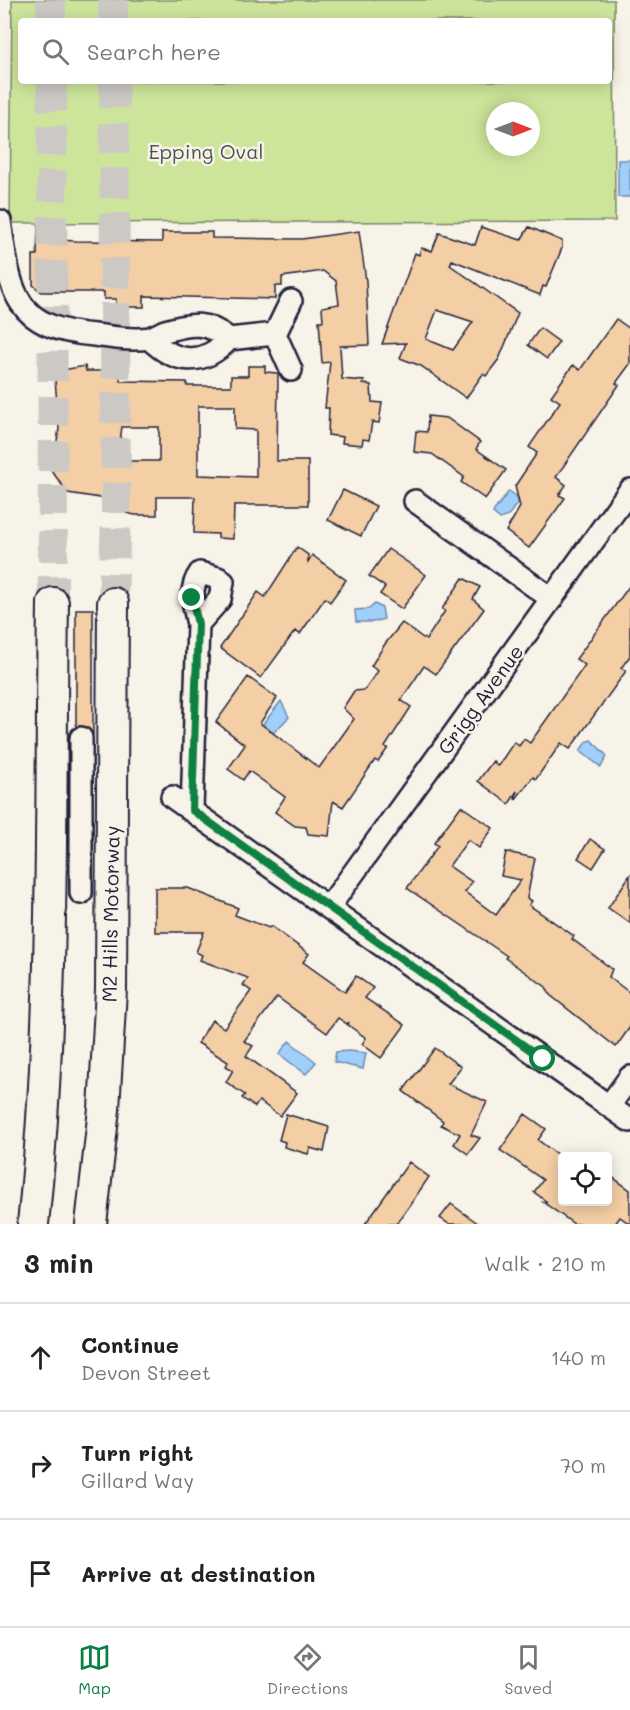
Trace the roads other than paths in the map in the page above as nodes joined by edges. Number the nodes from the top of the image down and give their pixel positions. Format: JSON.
{"nodes":[{"id":1,"x":0,"y":220,"type":"edge"},
{"id":2,"x":291,"y":301,"type":"dead end"},
{"id":3,"x":275,"y":334,"type":"junction"},
{"id":4,"x":149,"y":338,"type":"junction"},
{"id":5,"x":229,"y":339,"type":"junction"},
{"id":6,"x":291,"y":370,"type":"dead end"},
{"id":7,"x":630,"y":490,"type":"edge"},
{"id":8,"x":415,"y":501,"type":"dead end"},
{"id":9,"x":552,"y":599,"type":"junction"},
{"id":10,"x":53,"y":603,"type":"tunnel mouth"},
{"id":11,"x":113,"y":603,"type":"tunnel mouth"},
{"id":12,"x":198,"y":624,"type":"dead end"},
{"id":13,"x":81,"y":738,"type":"dead end"},
{"id":14,"x":172,"y":797,"type":"dead end"},
{"id":15,"x":192,"y":810,"type":"junction"},
{"id":16,"x":111,"y":891,"type":"junction"},
{"id":17,"x":81,"y":893,"type":"junction"},
{"id":18,"x":49,"y":894,"type":"junction"},
{"id":19,"x":329,"y":907,"type":"junction"},
{"id":20,"x":630,"y":1077,"type":"edge"},
{"id":21,"x":609,"y":1106,"type":"junction"},
{"id":22,"x":630,"y":1121,"type":"edge"},
{"id":23,"x":33,"y":1224,"type":"edge"},
{"id":24,"x":90,"y":1224,"type":"edge"}],
"edges":[{"from":1,"to":4,"type":"street"},
{"from":2,"to":3,"type":"street"},
{"from":3,"to":5,"type":"street"},
{"from":3,"to":6,"type":"street"},
{"from":4,"to":5,"type":"street"},
{"from":4,"to":5,"type":"street"},
{"from":7,"to":9,"type":"street","name":"Grigg Avenue"},
{"from":8,"to":9,"type":"street"},
{"from":9,"to":19,"type":"street","name":"Grigg Avenue"},
{"from":10,"to":18,"type":"highway"},
{"from":11,"to":16,"type":"highway","name":"M2 Hills Motorway"},
{"from":12,"to":15,"type":"street"},
{"from":13,"to":17,"type":"street"},
{"from":14,"to":15,"type":"street"},
{"from":15,"to":19,"type":"street"},
{"from":16,"to":17,"type":"street"},
{"from":16,"to":24,"type":"highway","name":"M2 Hills Motorway"},
{"from":17,"to":18,"type":"street"},
{"from":18,"to":23,"type":"highway"},
{"from":19,"to":21,"type":"street"},
{"from":20,"to":21,"type":"street"},
{"from":21,"to":22,"type":"street"}]}
